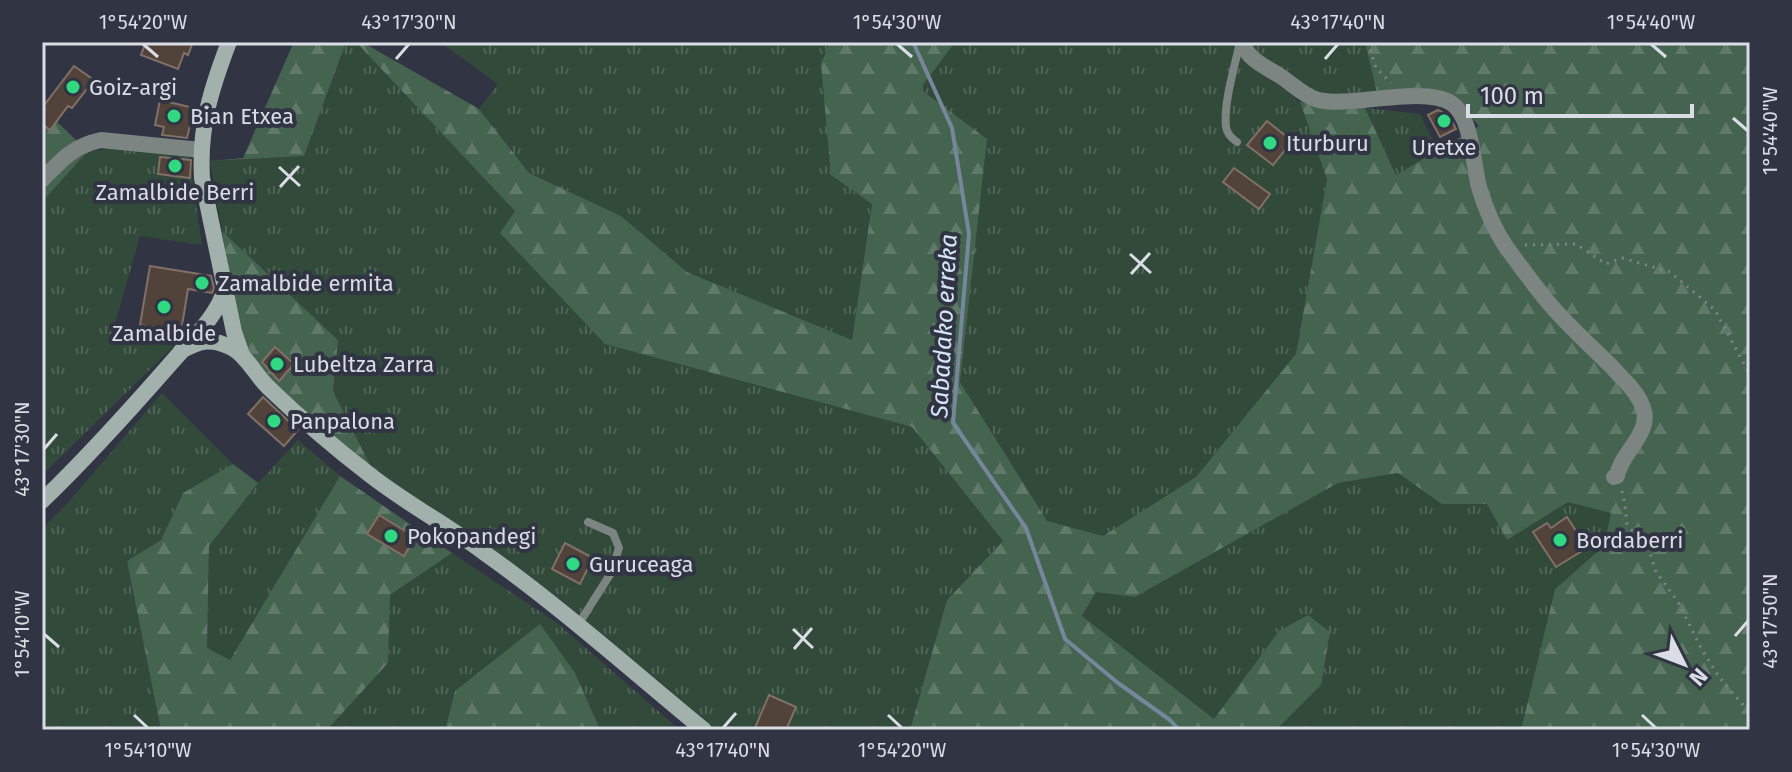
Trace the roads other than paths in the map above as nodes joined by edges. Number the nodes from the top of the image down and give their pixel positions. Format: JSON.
{"nodes":[{"id":1,"x":229,"y":42,"type":"edge"},
{"id":2,"x":1241,"y":42,"type":"edge"},
{"id":3,"x":1237,"y":142,"type":"dead end"},
{"id":4,"x":201,"y":150,"type":"junction"},
{"id":5,"x":42,"y":180,"type":"edge"},
{"id":6,"x":225,"y":287,"type":"junction"},
{"id":7,"x":229,"y":307,"type":"junction"},
{"id":8,"x":200,"y":341,"type":"junction"},
{"id":9,"x":181,"y":351,"type":"junction"},
{"id":10,"x":242,"y":355,"type":"junction"},
{"id":11,"x":1616,"y":477,"type":"road end"},
{"id":12,"x":42,"y":501,"type":"edge"},
{"id":13,"x":588,"y":522,"type":"dead end"},
{"id":14,"x":577,"y":625,"type":"junction"},
{"id":15,"x":704,"y":730,"type":"edge"}],
"edges":[{"from":1,"to":4,"type":"street"},
{"from":2,"to":3,"type":"lane"},
{"from":2,"to":11,"type":"street"},
{"from":4,"to":5,"type":"street"},
{"from":4,"to":6,"type":"street"},
{"from":6,"to":7,"type":"street"},
{"from":6,"to":9,"type":"street"},
{"from":7,"to":8,"type":"street"},
{"from":7,"to":10,"type":"street"},
{"from":8,"to":9,"type":"street"},
{"from":8,"to":10,"type":"street"},
{"from":9,"to":12,"type":"street"},
{"from":10,"to":14,"type":"street"},
{"from":13,"to":14,"type":"lane"},
{"from":14,"to":15,"type":"street"}]}
